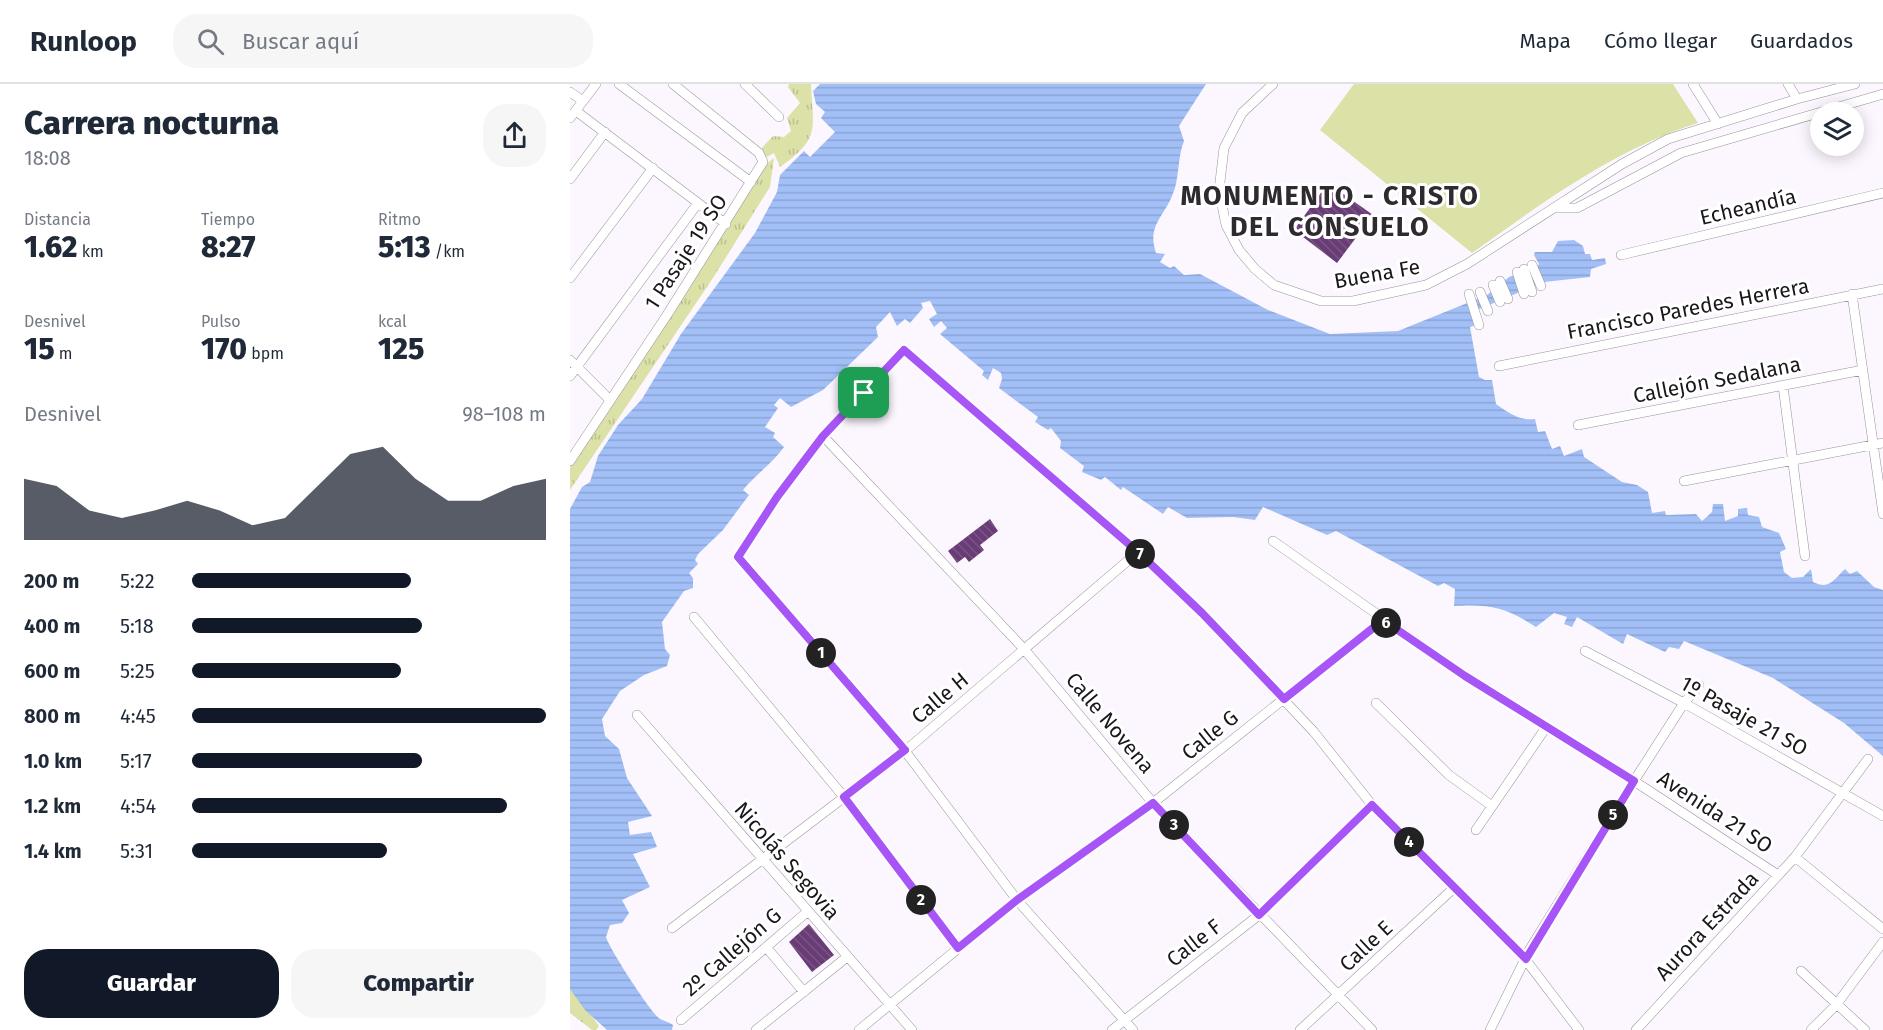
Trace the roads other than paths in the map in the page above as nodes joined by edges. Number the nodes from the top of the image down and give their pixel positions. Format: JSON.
{"nodes":[{"id":1,"x":596,"y":84,"type":"edge"},
{"id":2,"x":619,"y":84,"type":"edge"},
{"id":3,"x":673,"y":84,"type":"edge"},
{"id":4,"x":745,"y":84,"type":"edge"},
{"id":5,"x":1273,"y":84,"type":"edge"},
{"id":6,"x":1693,"y":84,"type":"edge"},
{"id":7,"x":1788,"y":84,"type":"edge"},
{"id":8,"x":1855,"y":84,"type":"edge"},
{"id":9,"x":570,"y":92,"type":"edge"},
{"id":10,"x":1883,"y":94,"type":"edge"},
{"id":11,"x":1797,"y":99,"type":"junction"},
{"id":12,"x":583,"y":101,"type":"junction"},
{"id":13,"x":573,"y":114,"type":"edge"},
{"id":14,"x":779,"y":117,"type":"dead end"},
{"id":15,"x":1718,"y":124,"type":"junction"},
{"id":16,"x":606,"y":132,"type":"junction"},
{"id":17,"x":653,"y":168,"type":"junction"},
{"id":18,"x":570,"y":179,"type":"edge"},
{"id":19,"x":751,"y":182,"type":"junction"},
{"id":20,"x":1883,"y":194,"type":"edge"},
{"id":21,"x":698,"y":203,"type":"junction"},
{"id":22,"x":1554,"y":208,"type":"junction"},
{"id":23,"x":726,"y":224,"type":"junction"},
{"id":24,"x":1622,"y":255,"type":"dead end"},
{"id":25,"x":570,"y":278,"type":"edge"},
{"id":26,"x":1496,"y":283,"type":"dead end"},
{"id":27,"x":1541,"y":286,"type":"dead end"},
{"id":28,"x":1883,"y":289,"type":"edge"},
{"id":29,"x":1480,"y":292,"type":"dead end"},
{"id":30,"x":1528,"y":293,"type":"dead end"},
{"id":31,"x":1469,"y":294,"type":"dead end"},
{"id":32,"x":1852,"y":294,"type":"junction"},
{"id":33,"x":1504,"y":300,"type":"dead end"},
{"id":34,"x":1488,"y":311,"type":"dead end"},
{"id":35,"x":1479,"y":325,"type":"dead end"},
{"id":36,"x":574,"y":363,"type":"edge"},
{"id":37,"x":1499,"y":366,"type":"dead end"},
{"id":38,"x":1863,"y":370,"type":"junction"},
{"id":39,"x":570,"y":376,"type":"edge"},
{"id":40,"x":1783,"y":386,"type":"junction"},
{"id":41,"x":610,"y":400,"type":"junction"},
{"id":42,"x":1578,"y":425,"type":"dead end"},
{"id":43,"x":823,"y":436,"type":"junction"},
{"id":44,"x":1878,"y":444,"type":"edge"},
{"id":45,"x":1792,"y":460,"type":"junction"},
{"id":46,"x":570,"y":461,"type":"edge"},
{"id":47,"x":1684,"y":481,"type":"dead end"},
{"id":48,"x":1883,"y":514,"type":"edge"},
{"id":49,"x":1273,"y":541,"type":"dead end"},
{"id":50,"x":1138,"y":552,"type":"junction"},
{"id":51,"x":1805,"y":556,"type":"dead end"},
{"id":52,"x":694,"y":617,"type":"dead end"},
{"id":53,"x":1383,"y":620,"type":"junction"},
{"id":54,"x":1024,"y":649,"type":"junction"},
{"id":55,"x":1585,"y":651,"type":"dead end"},
{"id":56,"x":1699,"y":685,"type":"dead end"},
{"id":57,"x":1284,"y":699,"type":"junction"},
{"id":58,"x":1376,"y":703,"type":"dead end"},
{"id":59,"x":1684,"y":703,"type":"junction"},
{"id":60,"x":637,"y":715,"type":"dead end"},
{"id":61,"x":1547,"y":726,"type":"junction"},
{"id":62,"x":905,"y":750,"type":"junction"},
{"id":63,"x":1868,"y":759,"type":"dead end"},
{"id":64,"x":1634,"y":781,"type":"junction"},
{"id":65,"x":1843,"y":793,"type":"junction"},
{"id":66,"x":844,"y":797,"type":"junction"},
{"id":67,"x":1153,"y":803,"type":"junction"},
{"id":68,"x":1372,"y":805,"type":"junction"},
{"id":69,"x":1492,"y":806,"type":"junction"},
{"id":70,"x":1883,"y":816,"type":"edge"},
{"id":71,"x":1476,"y":830,"type":"dead end"},
{"id":72,"x":1795,"y":857,"type":"junction"},
{"id":73,"x":761,"y":860,"type":"junction"},
{"id":74,"x":1778,"y":875,"type":"junction"},
{"id":75,"x":1455,"y":887,"type":"junction"},
{"id":76,"x":1017,"y":900,"type":"junction"},
{"id":77,"x":807,"y":912,"type":"junction"},
{"id":78,"x":1259,"y":915,"type":"junction"},
{"id":79,"x":672,"y":928,"type":"dead end"},
{"id":80,"x":1883,"y":929,"type":"edge"},
{"id":81,"x":1883,"y":942,"type":"edge"},
{"id":82,"x":766,"y":948,"type":"junction"},
{"id":83,"x":958,"y":948,"type":"junction"},
{"id":84,"x":848,"y":957,"type":"junction"},
{"id":85,"x":1526,"y":959,"type":"junction"},
{"id":86,"x":1801,"y":971,"type":"dead end"},
{"id":87,"x":804,"y":992,"type":"junction"},
{"id":88,"x":1338,"y":996,"type":"junction"},
{"id":89,"x":890,"y":1005,"type":"junction"},
{"id":90,"x":1836,"y":1005,"type":"junction"},
{"id":91,"x":681,"y":1020,"type":"dead end"},
{"id":92,"x":1124,"y":1020,"type":"junction"},
{"id":93,"x":756,"y":1030,"type":"edge"},
{"id":94,"x":860,"y":1030,"type":"edge"},
{"id":95,"x":912,"y":1030,"type":"edge"},
{"id":96,"x":1112,"y":1030,"type":"edge"},
{"id":97,"x":1133,"y":1030,"type":"edge"},
{"id":98,"x":1300,"y":1030,"type":"edge"},
{"id":99,"x":1372,"y":1030,"type":"edge"},
{"id":100,"x":1490,"y":1030,"type":"edge"},
{"id":101,"x":1579,"y":1030,"type":"edge"},
{"id":102,"x":1636,"y":1030,"type":"edge"},
{"id":103,"x":1811,"y":1030,"type":"edge"},
{"id":104,"x":1865,"y":1030,"type":"edge"}],
"edges":[{"from":1,"to":12,"type":"street"},
{"from":2,"to":19,"type":"street"},
{"from":3,"to":19,"type":"street","name":"1 Pasaje 19 SO"},
{"from":4,"to":14,"type":"street"},
{"from":5,"to":22,"type":"street","name":"Buena Fe"},
{"from":6,"to":15,"type":"street"},
{"from":7,"to":11,"type":"street"},
{"from":8,"to":11,"type":"street","name":"Buena Fe"},
{"from":9,"to":12,"type":"street"},
{"from":10,"to":22,"type":"street","name":"Buena Fe"},
{"from":11,"to":15,"type":"street","name":"Buena Fe"},
{"from":12,"to":13,"type":"street"},
{"from":13,"to":16,"type":"street"},
{"from":15,"to":22,"type":"street","name":"Buena Fe"},
{"from":16,"to":17,"type":"street"},
{"from":16,"to":18,"type":"street"},
{"from":17,"to":21,"type":"street"},
{"from":17,"to":25,"type":"street"},
{"from":19,"to":23,"type":"street","name":"1 Pasaje 19 SO"},
{"from":20,"to":24,"type":"street","name":"Echeandía"},
{"from":21,"to":23,"type":"street"},
{"from":21,"to":36,"type":"street"},
{"from":23,"to":41,"type":"street","name":"1 Pasaje 19 SO"},
{"from":26,"to":33,"type":"street"},
{"from":27,"to":30,"type":"street"},
{"from":28,"to":32,"type":"street","name":"Francisco Paredes Herrera"},
{"from":29,"to":34,"type":"street"},
{"from":31,"to":35,"type":"street"},
{"from":32,"to":37,"type":"street","name":"Francisco Paredes Herrera"},
{"from":32,"to":38,"type":"street"},
{"from":36,"to":39,"type":"street"},
{"from":36,"to":41,"type":"street"},
{"from":38,"to":40,"type":"street","name":"Callejón Sedalana"},
{"from":38,"to":44,"type":"street"},
{"from":40,"to":42,"type":"street","name":"Callejón Sedalana"},
{"from":40,"to":45,"type":"street"},
{"from":41,"to":46,"type":"street","name":"1 Pasaje 19 SO"},
{"from":43,"to":50,"type":"street"},
{"from":43,"to":54,"type":"street","name":"Calle Novena"},
{"from":43,"to":62,"type":"street"},
{"from":44,"to":45,"type":"street"},
{"from":44,"to":48,"type":"street"},
{"from":45,"to":47,"type":"street"},
{"from":45,"to":51,"type":"street"},
{"from":49,"to":53,"type":"street","name":"Avenida 21 SO"},
{"from":50,"to":54,"type":"street","name":"Calle H"},
{"from":50,"to":57,"type":"street"},
{"from":52,"to":66,"type":"street"},
{"from":53,"to":57,"type":"street","name":"Calle G"},
{"from":53,"to":61,"type":"street","name":"Avenida 21 SO"},
{"from":54,"to":62,"type":"street","name":"Calle H"},
{"from":54,"to":67,"type":"street","name":"Calle Novena"},
{"from":55,"to":59,"type":"street","name":"1º Pasaje 21 SO"},
{"from":56,"to":59,"type":"street"},
{"from":57,"to":67,"type":"street","name":"Calle G"},
{"from":57,"to":68,"type":"street"},
{"from":58,"to":69,"type":"street"},
{"from":59,"to":64,"type":"street"},
{"from":59,"to":65,"type":"street","name":"1º Pasaje 21 SO"},
{"from":60,"to":73,"type":"street","name":"Nicolás Segovia"},
{"from":61,"to":64,"type":"street","name":"Avenida 21 SO"},
{"from":61,"to":69,"type":"street"},
{"from":62,"to":66,"type":"street","name":"Calle H"},
{"from":62,"to":76,"type":"street"},
{"from":63,"to":65,"type":"street","name":"Aurora Estrada"},
{"from":64,"to":74,"type":"street","name":"Avenida 21 SO"},
{"from":64,"to":85,"type":"street"},
{"from":65,"to":70,"type":"street","name":"1º Pasaje 21 SO"},
{"from":65,"to":72,"type":"street","name":"Aurora Estrada"},
{"from":66,"to":73,"type":"street","name":"Calle H"},
{"from":66,"to":83,"type":"street"},
{"from":67,"to":76,"type":"street","name":"Calle G"},
{"from":67,"to":78,"type":"street","name":"Calle Novena"},
{"from":68,"to":75,"type":"street"},
{"from":68,"to":78,"type":"street","name":"Calle F"},
{"from":69,"to":71,"type":"street"},
{"from":72,"to":74,"type":"street","name":"Aurora Estrada"},
{"from":72,"to":80,"type":"street"},
{"from":73,"to":77,"type":"street","name":"Nicolás Segovia"},
{"from":73,"to":79,"type":"street","name":"Calle H"},
{"from":74,"to":102,"type":"street","name":"Aurora Estrada"},
{"from":75,"to":85,"type":"street"},
{"from":75,"to":88,"type":"street","name":"Calle E"},
{"from":76,"to":83,"type":"street","name":"Calle G"},
{"from":76,"to":92,"type":"street"},
{"from":77,"to":82,"type":"street","name":"2º Callejón G"},
{"from":77,"to":84,"type":"street","name":"Nicolás Segovia"},
{"from":78,"to":88,"type":"street","name":"Calle Novena"},
{"from":78,"to":92,"type":"street","name":"Calle F"},
{"from":81,"to":90,"type":"street"},
{"from":82,"to":87,"type":"street"},
{"from":82,"to":91,"type":"street","name":"2º Callejón G"},
{"from":83,"to":89,"type":"street","name":"Calle G"},
{"from":84,"to":87,"type":"street"},
{"from":84,"to":89,"type":"street","name":"Nicolás Segovia"},
{"from":85,"to":100,"type":"street"},
{"from":85,"to":101,"type":"street"},
{"from":86,"to":90,"type":"street"},
{"from":87,"to":93,"type":"street"},
{"from":88,"to":98,"type":"street","name":"Calle E"},
{"from":88,"to":99,"type":"street","name":"Calle Novena"},
{"from":89,"to":94,"type":"street","name":"Calle G"},
{"from":89,"to":95,"type":"street","name":"Nicolás Segovia"},
{"from":90,"to":103,"type":"street"},
{"from":90,"to":104,"type":"street"},
{"from":92,"to":96,"type":"street","name":"Calle F"},
{"from":92,"to":97,"type":"street"}]}
